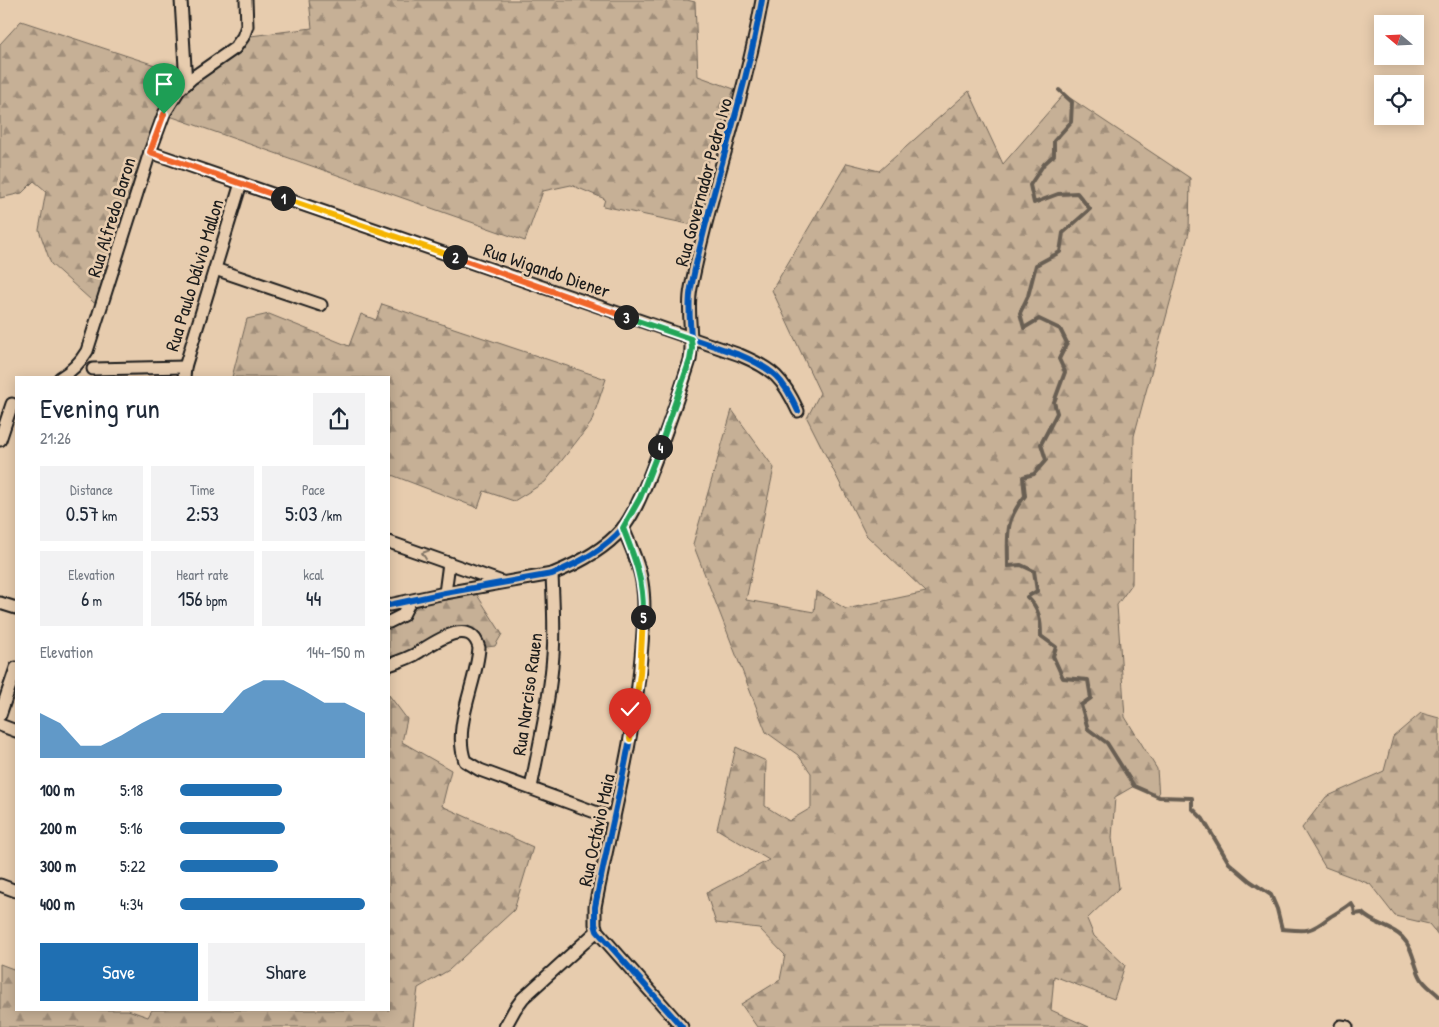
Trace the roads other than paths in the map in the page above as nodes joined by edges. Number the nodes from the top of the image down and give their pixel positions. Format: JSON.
{"nodes":[{"id":1,"x":180,"y":0,"type":"edge"},
{"id":2,"x":246,"y":0,"type":"edge"},
{"id":3,"x":762,"y":0,"type":"edge"},
{"id":4,"x":186,"y":84,"type":"junction"},
{"id":5,"x":150,"y":152,"type":"junction"},
{"id":6,"x":241,"y":183,"type":"junction"},
{"id":7,"x":215,"y":269,"type":"junction"},
{"id":8,"x":321,"y":306,"type":"dead end"},
{"id":9,"x":691,"y":339,"type":"junction"},
{"id":10,"x":81,"y":361,"type":"junction"},
{"id":11,"x":184,"y":372,"type":"edge"},
{"id":12,"x":97,"y":373,"type":"edge"},
{"id":13,"x":63,"y":376,"type":"edge"},
{"id":14,"x":14,"y":403,"type":"edge"},
{"id":15,"x":0,"y":412,"type":"edge"},
{"id":16,"x":798,"y":412,"type":"dead end"},
{"id":17,"x":0,"y":440,"type":"edge"},
{"id":18,"x":623,"y":528,"type":"junction"},
{"id":19,"x":390,"y":542,"type":"edge"},
{"id":20,"x":449,"y":563,"type":"junction"},
{"id":21,"x":552,"y":574,"type":"junction"},
{"id":22,"x":504,"y":582,"type":"junction"},
{"id":23,"x":445,"y":592,"type":"junction"},
{"id":24,"x":410,"y":601,"type":"junction"},
{"id":25,"x":0,"y":603,"type":"edge"},
{"id":26,"x":390,"y":605,"type":"edge"},
{"id":27,"x":15,"y":608,"type":"edge"},
{"id":28,"x":390,"y":622,"type":"edge"},
{"id":29,"x":390,"y":665,"type":"edge"},
{"id":30,"x":15,"y":671,"type":"edge"},
{"id":31,"x":0,"y":715,"type":"edge"},
{"id":32,"x":0,"y":726,"type":"edge"},
{"id":33,"x":15,"y":731,"type":"edge"},
{"id":34,"x":531,"y":788,"type":"junction"},
{"id":35,"x":614,"y":819,"type":"junction"},
{"id":36,"x":0,"y":885,"type":"edge"},
{"id":37,"x":15,"y":891,"type":"edge"},
{"id":38,"x":597,"y":931,"type":"junction"},
{"id":39,"x":505,"y":1027,"type":"edge"},
{"id":40,"x":682,"y":1027,"type":"edge"}],
"edges":[{"from":1,"to":4,"type":"street"},
{"from":2,"to":4,"type":"street","name":"Rua Alfredo Baron"},
{"from":3,"to":9,"type":"street","name":"Rua Governador Pedro Ivo"},
{"from":4,"to":5,"type":"street","name":"Rua Alfredo Baron"},
{"from":5,"to":6,"type":"street","name":"Rua Wigando Diener"},
{"from":5,"to":10,"type":"street","name":"Rua Alfredo Baron"},
{"from":6,"to":7,"type":"street","name":"Rua Paulo Dálvio Mallon"},
{"from":6,"to":9,"type":"street","name":"Rua Wigando Diener"},
{"from":7,"to":8,"type":"street"},
{"from":7,"to":11,"type":"street","name":"Rua Paulo Dálvio Mallon"},
{"from":9,"to":16,"type":"street","name":"Rua Wigando Diener"},
{"from":9,"to":18,"type":"street","name":"Rua Governador Pedro Ivo"},
{"from":10,"to":12,"type":"street"},
{"from":10,"to":13,"type":"street","name":"Rua Alfredo Baron"},
{"from":11,"to":12,"type":"street"},
{"from":14,"to":15,"type":"street"},
{"from":14,"to":17,"type":"street"},
{"from":18,"to":21,"type":"street","name":"Rua Governador Pedro Ivo"},
{"from":18,"to":35,"type":"street","name":"Rua Octávio Maia"},
{"from":20,"to":19,"type":"street","one_way":true},
{"from":20,"to":22,"type":"street"},
{"from":20,"to":23,"type":"street"},
{"from":21,"to":22,"type":"street","name":"Rua Governador Pedro Ivo"},
{"from":21,"to":34,"type":"street","name":"Rua Narciso Rauen"},
{"from":22,"to":23,"type":"street","name":"Rua Governador Pedro Ivo"},
{"from":23,"to":24,"type":"street","name":"Rua Governador Pedro Ivo"},
{"from":24,"to":26,"type":"street","name":"Rua Governador Pedro Ivo"},
{"from":24,"to":28,"type":"street"},
{"from":25,"to":27,"type":"street"},
{"from":29,"to":34,"type":"street"},
{"from":30,"to":31,"type":"street"},
{"from":32,"to":33,"type":"street"},
{"from":34,"to":35,"type":"street"},
{"from":35,"to":38,"type":"street","name":"Rua Octávio Maia"},
{"from":36,"to":37,"type":"street"},
{"from":38,"to":39,"type":"street"},
{"from":38,"to":40,"type":"street"}]}
